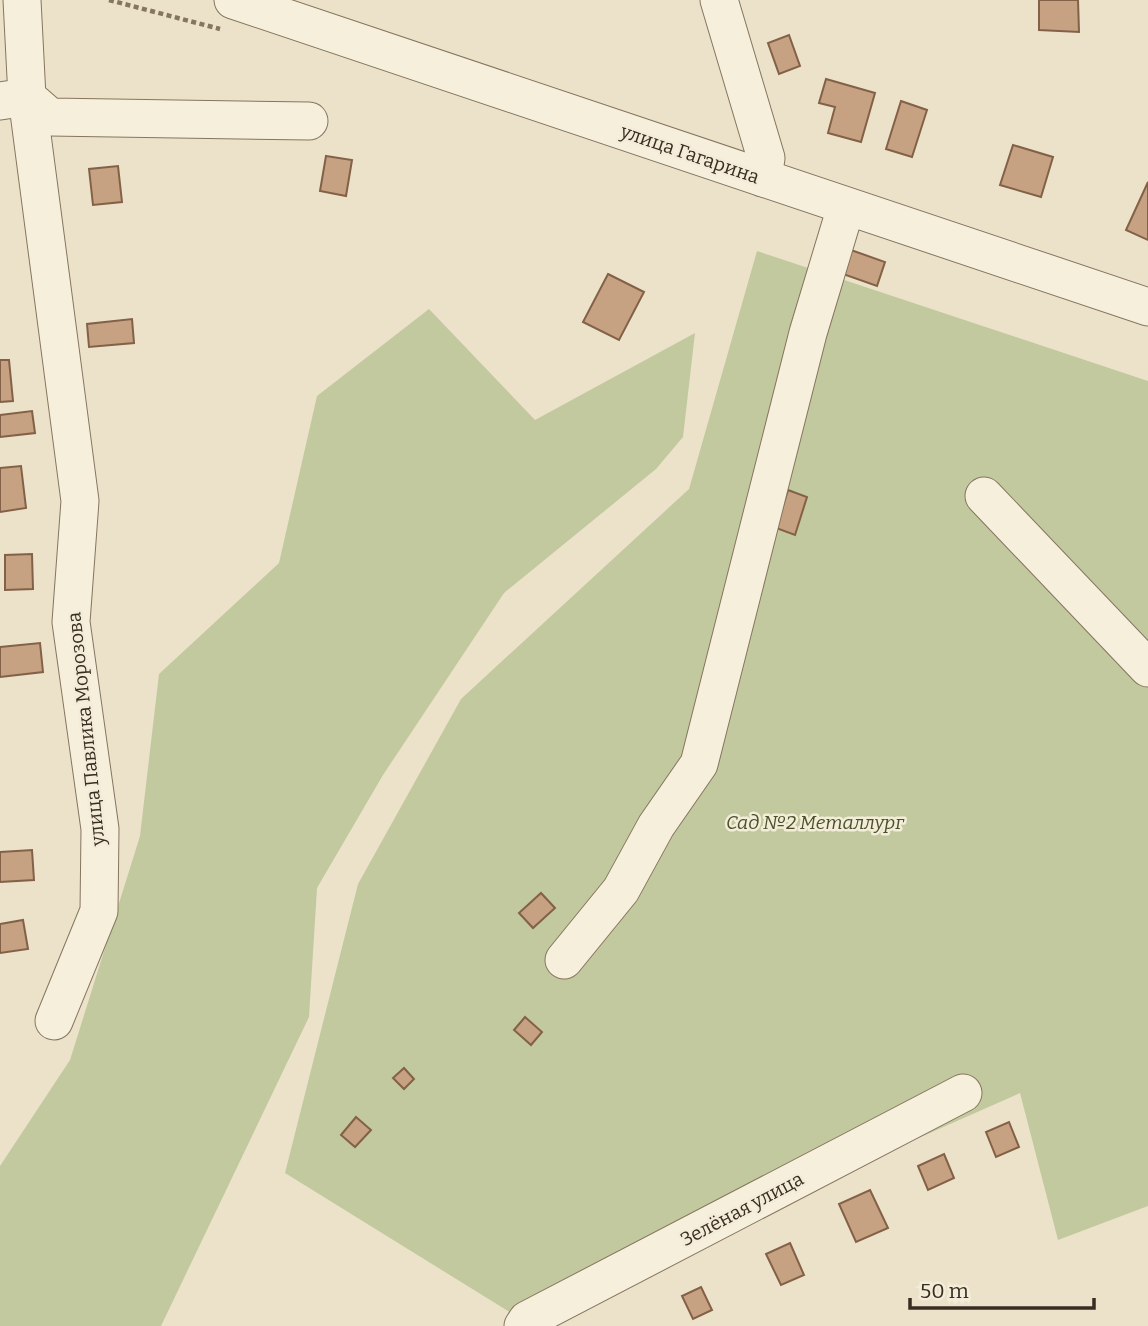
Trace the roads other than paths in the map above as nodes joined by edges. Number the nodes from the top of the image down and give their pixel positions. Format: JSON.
{"nodes":[{"id":1,"x":22,"y":0,"type":"edge"},
{"id":2,"x":233,"y":0,"type":"edge"},
{"id":3,"x":719,"y":0,"type":"edge"},
{"id":4,"x":14,"y":99,"type":"edge"},
{"id":5,"x":309,"y":121,"type":"dead end"},
{"id":6,"x":762,"y":178,"type":"junction"},
{"id":7,"x":846,"y":207,"type":"junction"},
{"id":8,"x":1148,"y":307,"type":"edge"},
{"id":9,"x":984,"y":496,"type":"dead end"},
{"id":10,"x":1148,"y":668,"type":"edge"},
{"id":11,"x":564,"y":960,"type":"dead end"},
{"id":12,"x":54,"y":1021,"type":"dead end"},
{"id":13,"x":963,"y":1093,"type":"dead end"},
{"id":14,"x":523,"y":1326,"type":"edge"}],
"edges":[{"from":1,"to":4,"type":"street","name":"улица Павлика Морозова"},
{"from":2,"to":6,"type":"street","name":"улица Гагарина"},
{"from":3,"to":6,"type":"street"},
{"from":4,"to":5,"type":"street"},
{"from":4,"to":12,"type":"street","name":"улица Павлика Морозова"},
{"from":6,"to":7,"type":"street","name":"улица Гагарина"},
{"from":7,"to":8,"type":"street","name":"улица Гагарина"},
{"from":7,"to":11,"type":"street"},
{"from":9,"to":10,"type":"street"},
{"from":13,"to":14,"type":"street","name":"Зелёная улица"}]}
